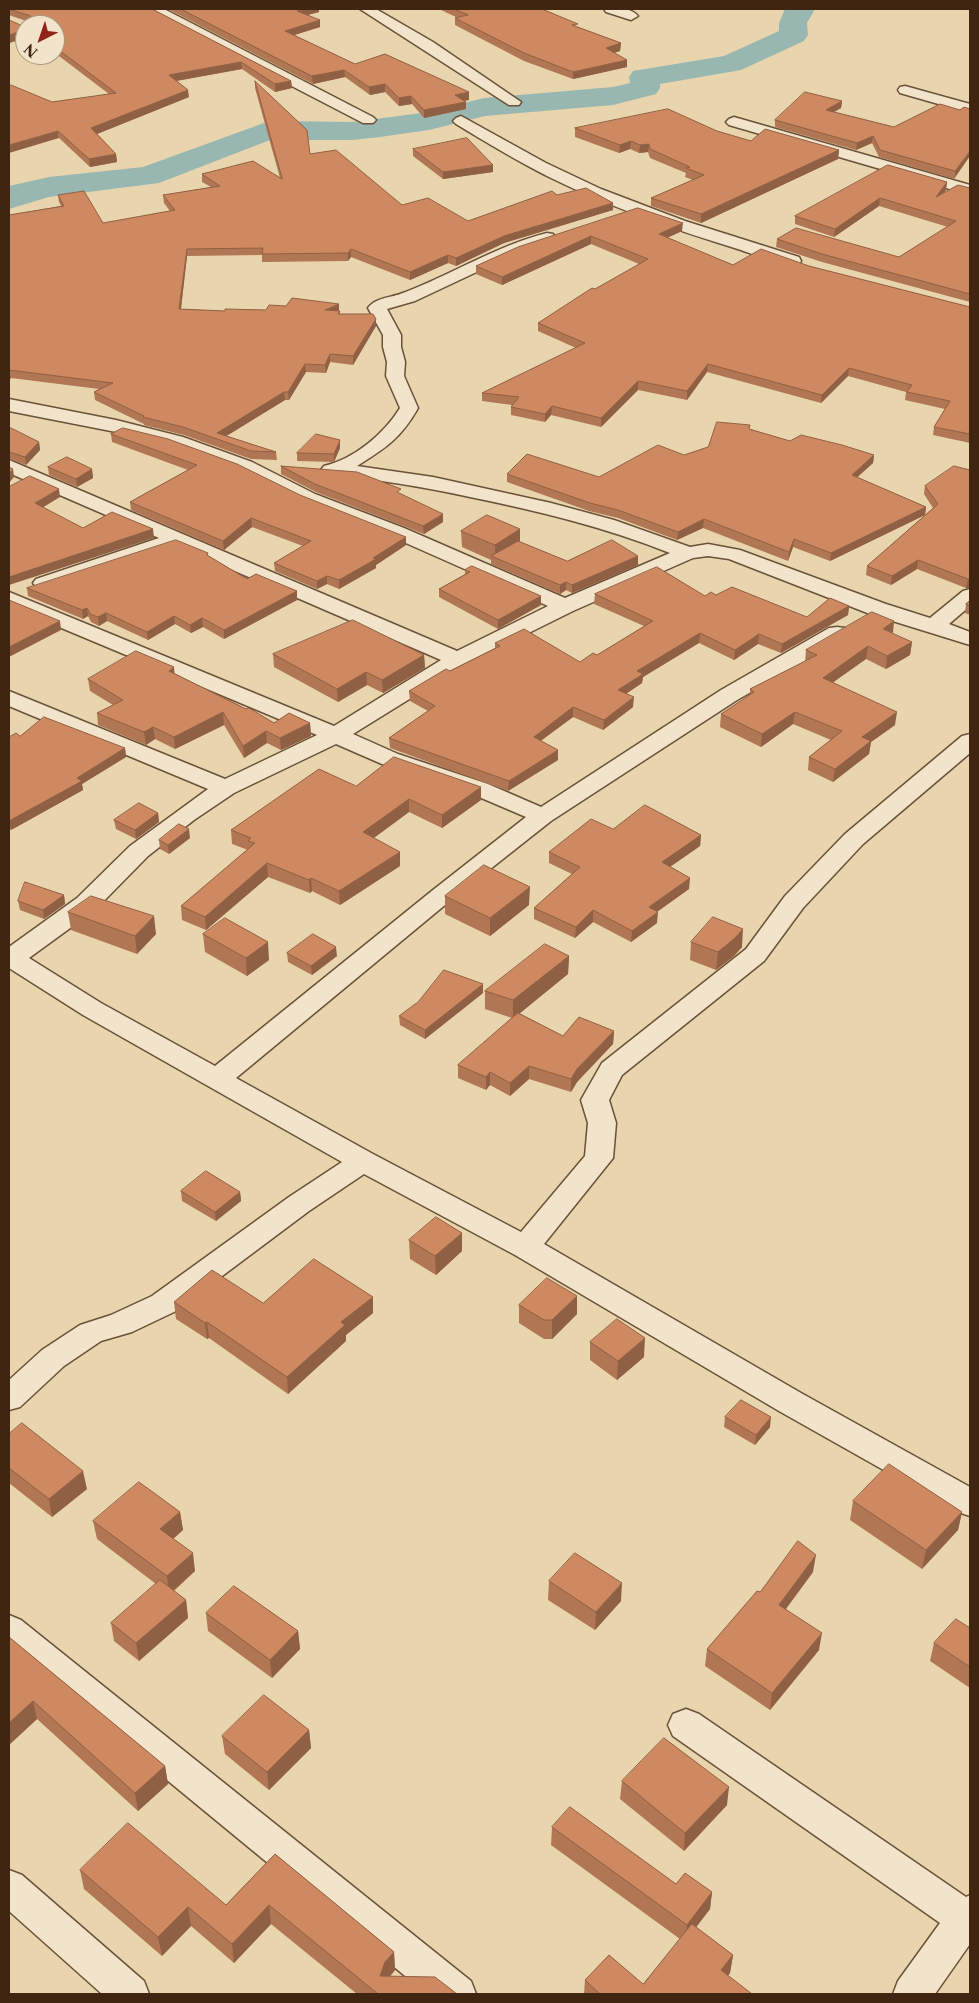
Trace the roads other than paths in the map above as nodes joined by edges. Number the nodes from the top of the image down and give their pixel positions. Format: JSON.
{"nodes":[{"id":1,"x":154,"y":9,"type":"edge"},
{"id":2,"x":367,"y":9,"type":"edge"},
{"id":3,"x":611,"y":9,"type":"edge"},
{"id":4,"x":631,"y":16,"type":"dead end"},
{"id":5,"x":905,"y":90,"type":"dead end"},
{"id":6,"x":514,"y":102,"type":"dead end"},
{"id":7,"x":970,"y":109,"type":"edge"},
{"id":8,"x":368,"y":120,"type":"dead end"},
{"id":9,"x":461,"y":120,"type":"dead end"},
{"id":10,"x":734,"y":122,"type":"dead end"},
{"id":11,"x":970,"y":190,"type":"edge"},
{"id":12,"x":638,"y":209,"type":"junction"},
{"id":13,"x":611,"y":218,"type":"edge"},
{"id":14,"x":565,"y":232,"type":"edge"},
{"id":15,"x":805,"y":265,"type":"edge"},
{"id":16,"x":9,"y":405,"type":"edge"},
{"id":17,"x":9,"y":466,"type":"edge"},
{"id":18,"x":245,"y":466,"type":"junction"},
{"id":19,"x":338,"y":470,"type":"junction"},
{"id":20,"x":177,"y":539,"type":"junction"},
{"id":21,"x":688,"y":554,"type":"junction"},
{"id":22,"x":9,"y":594,"type":"edge"},
{"id":23,"x":970,"y":595,"type":"edge"},
{"id":24,"x":9,"y":598,"type":"edge"},
{"id":25,"x":565,"y":606,"type":"junction"},
{"id":26,"x":878,"y":609,"type":"junction"},
{"id":27,"x":934,"y":626,"type":"junction"},
{"id":28,"x":970,"y":639,"type":"edge"},
{"id":29,"x":458,"y":659,"type":"junction"},
{"id":30,"x":9,"y":698,"type":"edge"},
{"id":31,"x":336,"y":735,"type":"junction"},
{"id":32,"x":970,"y":740,"type":"edge"},
{"id":33,"x":226,"y":788,"type":"junction"},
{"id":34,"x":543,"y":816,"type":"junction"},
{"id":35,"x":10,"y":957,"type":"edge"},
{"id":36,"x":218,"y":1078,"type":"junction"},
{"id":37,"x":363,"y":1161,"type":"junction"},
{"id":38,"x":525,"y":1247,"type":"junction"},
{"id":39,"x":9,"y":1398,"type":"edge"},
{"id":40,"x":970,"y":1503,"type":"edge"},
{"id":41,"x":9,"y":1630,"type":"edge"},
{"id":42,"x":686,"y":1725,"type":"dead end"},
{"id":43,"x":9,"y":1887,"type":"edge"},
{"id":44,"x":968,"y":1916,"type":"edge"},
{"id":45,"x":413,"y":1982,"type":"edge"},
{"id":46,"x":130,"y":1994,"type":"edge"},
{"id":47,"x":456,"y":1994,"type":"edge"},
{"id":48,"x":912,"y":1994,"type":"edge"}],
"edges":[{"from":1,"to":8,"type":"street"},
{"from":2,"to":6,"type":"street"},
{"from":3,"to":4,"type":"street"},
{"from":5,"to":7,"type":"street"},
{"from":9,"to":12,"type":"street"},
{"from":10,"to":11,"type":"street"},
{"from":12,"to":13,"type":"street"},
{"from":12,"to":15,"type":"street"},
{"from":14,"to":19,"type":"street"},
{"from":16,"to":18,"type":"street"},
{"from":17,"to":20,"type":"street"},
{"from":18,"to":19,"type":"street"},
{"from":18,"to":25,"type":"street"},
{"from":19,"to":21,"type":"street"},
{"from":20,"to":22,"type":"street"},
{"from":20,"to":29,"type":"street"},
{"from":21,"to":25,"type":"street"},
{"from":21,"to":26,"type":"street"},
{"from":23,"to":27,"type":"street"},
{"from":24,"to":31,"type":"street"},
{"from":25,"to":29,"type":"street"},
{"from":26,"to":27,"type":"street"},
{"from":26,"to":34,"type":"street"},
{"from":27,"to":28,"type":"street"},
{"from":29,"to":31,"type":"street"},
{"from":30,"to":33,"type":"street"},
{"from":31,"to":33,"type":"street"},
{"from":31,"to":34,"type":"street"},
{"from":32,"to":38,"type":"street"},
{"from":33,"to":35,"type":"street"},
{"from":34,"to":36,"type":"street"},
{"from":35,"to":36,"type":"street"},
{"from":36,"to":37,"type":"street"},
{"from":37,"to":38,"type":"street"},
{"from":37,"to":39,"type":"street"},
{"from":38,"to":40,"type":"street"},
{"from":41,"to":45,"type":"street"},
{"from":42,"to":44,"type":"street"},
{"from":43,"to":46,"type":"street"},
{"from":44,"to":48,"type":"street"},
{"from":45,"to":47,"type":"street"}]}
